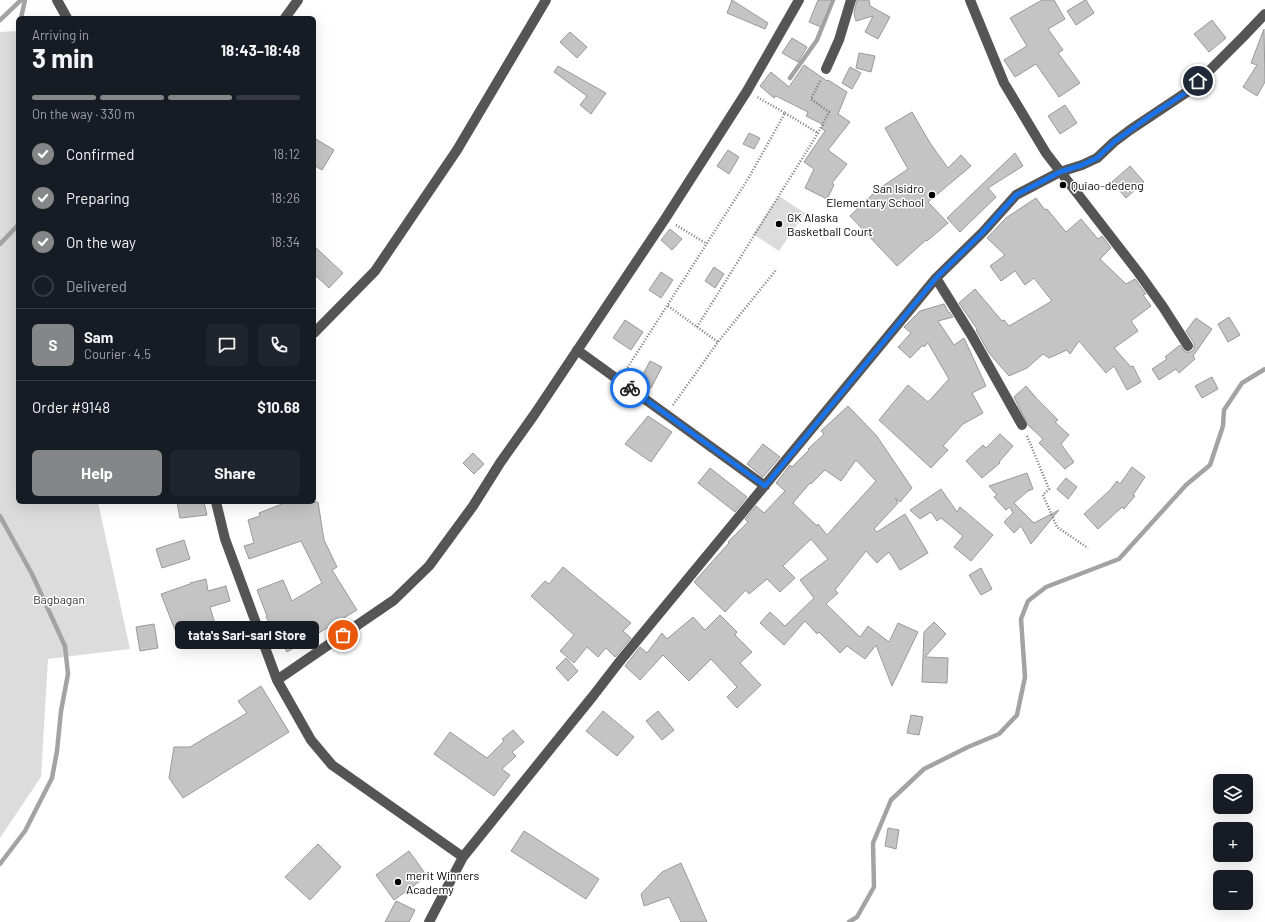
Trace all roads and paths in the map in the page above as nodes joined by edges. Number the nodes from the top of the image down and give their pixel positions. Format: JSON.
{"nodes":[{"id":1,"x":298,"y":0,"type":"edge"},
{"id":2,"x":546,"y":0,"type":"edge"},
{"id":3,"x":799,"y":0,"type":"edge"},
{"id":4,"x":851,"y":0,"type":"edge"},
{"id":5,"x":970,"y":0,"type":"edge"},
{"id":6,"x":60,"y":4,"type":"edge"},
{"id":7,"x":1265,"y":14,"type":"edge"},
{"id":8,"x":66,"y":16,"type":"edge"},
{"id":9,"x":286,"y":16,"type":"edge"},
{"id":10,"x":826,"y":69,"type":"joint"},
{"id":11,"x":747,"y":91,"type":"junction"},
{"id":12,"x":785,"y":113,"type":"junction"},
{"id":13,"x":818,"y":133,"type":"junction"},
{"id":14,"x":1060,"y":172,"type":"junction"},
{"id":15,"x":665,"y":219,"type":"junction"},
{"id":16,"x":707,"y":244,"type":"junction"},
{"id":17,"x":776,"y":270,"type":"dead end"},
{"id":18,"x":936,"y":278,"type":"junction"},
{"id":19,"x":668,"y":306,"type":"junction"},
{"id":20,"x":697,"y":326,"type":"junction"},
{"id":21,"x":316,"y":331,"type":"edge"},
{"id":22,"x":718,"y":342,"type":"junction"},
{"id":23,"x":1188,"y":346,"type":"dead end"},
{"id":24,"x":577,"y":350,"type":"junction"},
{"id":25,"x":619,"y":381,"type":"junction"},
{"id":26,"x":666,"y":415,"type":"junction"},
{"id":27,"x":1022,"y":425,"type":"joint"},
{"id":28,"x":765,"y":486,"type":"junction"},
{"id":29,"x":216,"y":504,"type":"edge"},
{"id":30,"x":1088,"y":548,"type":"dead end"},
{"id":31,"x":277,"y":680,"type":"junction"},
{"id":32,"x":462,"y":857,"type":"junction"},
{"id":33,"x":429,"y":922,"type":"edge"}],
"edges":[{"from":1,"to":9,"type":"street"},
{"from":2,"to":21,"type":"street"},
{"from":3,"to":11,"type":"street"},
{"from":4,"to":10,"type":"street"},
{"from":5,"to":14,"type":"street"},
{"from":6,"to":8,"type":"street"},
{"from":7,"to":14,"type":"street"},
{"from":10,"to":13,"type":"path"},
{"from":11,"to":12,"type":"path"},
{"from":11,"to":15,"type":"street"},
{"from":12,"to":13,"type":"path"},
{"from":12,"to":16,"type":"path"},
{"from":13,"to":20,"type":"path"},
{"from":14,"to":18,"type":"street"},
{"from":14,"to":23,"type":"street"},
{"from":15,"to":16,"type":"path"},
{"from":15,"to":24,"type":"street"},
{"from":16,"to":19,"type":"path"},
{"from":17,"to":22,"type":"path"},
{"from":18,"to":27,"type":"street"},
{"from":18,"to":28,"type":"street"},
{"from":19,"to":20,"type":"path"},
{"from":19,"to":25,"type":"path"},
{"from":20,"to":22,"type":"path"},
{"from":22,"to":26,"type":"path"},
{"from":24,"to":25,"type":"street"},
{"from":24,"to":31,"type":"street"},
{"from":25,"to":26,"type":"street"},
{"from":26,"to":28,"type":"street"},
{"from":27,"to":30,"type":"path"},
{"from":28,"to":32,"type":"street"},
{"from":29,"to":31,"type":"street"},
{"from":31,"to":32,"type":"street"},
{"from":32,"to":33,"type":"street"}]}
